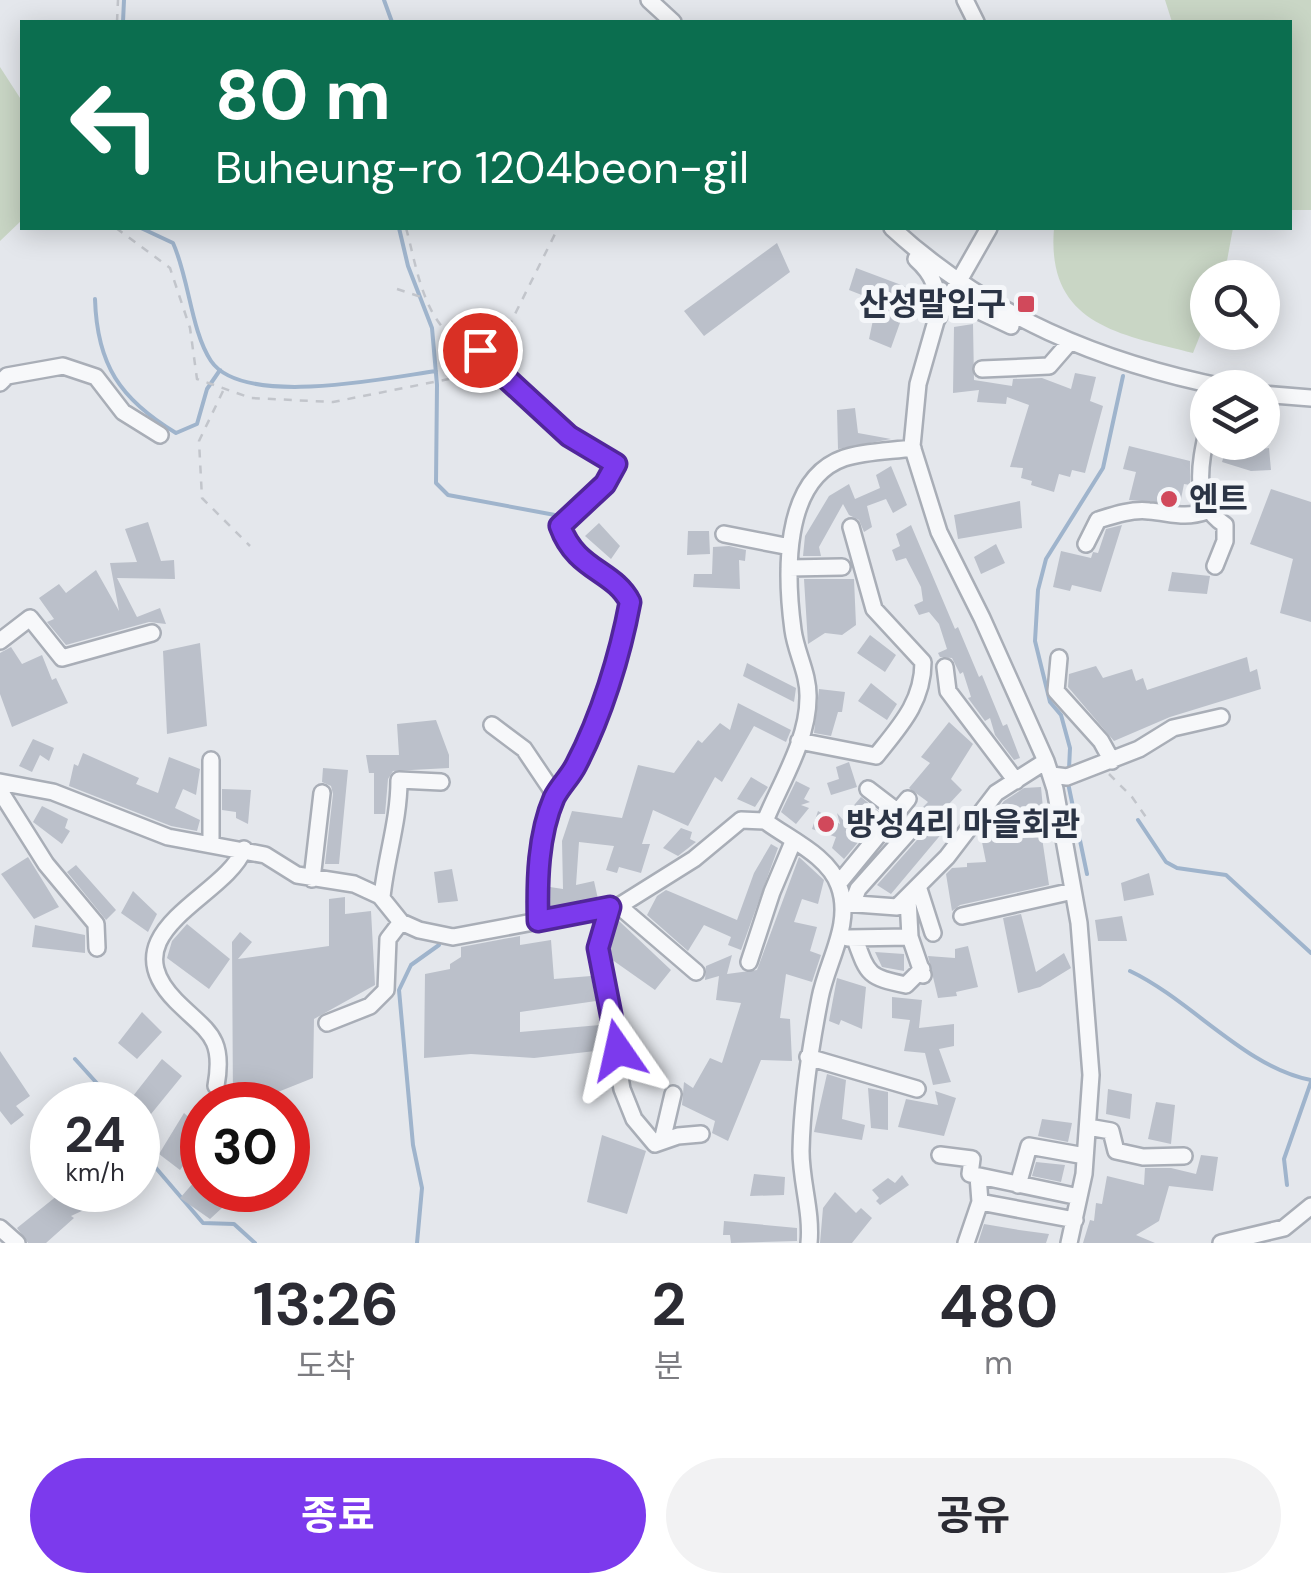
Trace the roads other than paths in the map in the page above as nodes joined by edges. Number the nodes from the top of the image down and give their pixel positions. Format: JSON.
{"nodes":[{"id":1,"x":649,"y":0,"type":"edge"},
{"id":2,"x":671,"y":20,"type":"edge"},
{"id":3,"x":891,"y":230,"type":"edge"},
{"id":4,"x":892,"y":230,"type":"edge"},
{"id":5,"x":987,"y":230,"type":"edge"},
{"id":6,"x":958,"y":280,"type":"junction"},
{"id":7,"x":939,"y":316,"type":"junction"},
{"id":8,"x":1062,"y":340,"type":"junction"},
{"id":9,"x":486,"y":353,"type":"road end"},
{"id":10,"x":982,"y":369,"type":"dead end"},
{"id":11,"x":1190,"y":381,"type":"edge"},
{"id":12,"x":0,"y":383,"type":"edge"},
{"id":13,"x":1280,"y":395,"type":"edge"},
{"id":14,"x":1311,"y":398,"type":"edge"},
{"id":15,"x":160,"y":436,"type":"dead end"},
{"id":16,"x":913,"y":448,"type":"junction"},
{"id":17,"x":1203,"y":460,"type":"edge"},
{"id":18,"x":1207,"y":510,"type":"junction"},
{"id":19,"x":850,"y":527,"type":"dead end"},
{"id":20,"x":724,"y":534,"type":"dead end"},
{"id":21,"x":1086,"y":544,"type":"dead end"},
{"id":22,"x":790,"y":547,"type":"junction"},
{"id":23,"x":1216,"y":566,"type":"dead end"},
{"id":24,"x":790,"y":568,"type":"junction"},
{"id":25,"x":842,"y":568,"type":"dead end"},
{"id":26,"x":152,"y":633,"type":"dead end"},
{"id":27,"x":0,"y":641,"type":"edge"},
{"id":28,"x":1059,"y":658,"type":"dead end"},
{"id":29,"x":945,"y":667,"type":"dead end"},
{"id":30,"x":1221,"y":717,"type":"dead end"},
{"id":31,"x":492,"y":725,"type":"dead end"},
{"id":32,"x":799,"y":742,"type":"junction"},
{"id":33,"x":211,"y":760,"type":"dead end"},
{"id":34,"x":1108,"y":762,"type":"junction"},
{"id":35,"x":1061,"y":772,"type":"junction"},
{"id":36,"x":1016,"y":781,"type":"junction"},
{"id":37,"x":0,"y":782,"type":"edge"},
{"id":38,"x":441,"y":782,"type":"dead end"},
{"id":39,"x":868,"y":789,"type":"dead end"},
{"id":40,"x":0,"y":791,"type":"edge"},
{"id":41,"x":322,"y":793,"type":"dead end"},
{"id":42,"x":555,"y":795,"type":"junction"},
{"id":43,"x":765,"y":820,"type":"junction"},
{"id":44,"x":915,"y":825,"type":"dead end"},
{"id":45,"x":793,"y":842,"type":"junction"},
{"id":46,"x":211,"y":845,"type":"junction"},
{"id":47,"x":244,"y":850,"type":"junction"},
{"id":48,"x":312,"y":879,"type":"junction"},
{"id":49,"x":838,"y":883,"type":"junction"},
{"id":50,"x":913,"y":892,"type":"junction"},
{"id":51,"x":1074,"y":892,"type":"junction"},
{"id":52,"x":382,"y":897,"type":"junction"},
{"id":53,"x":848,"y":902,"type":"junction"},
{"id":54,"x":615,"y":906,"type":"junction"},
{"id":55,"x":962,"y":916,"type":"dead end"},
{"id":56,"x":538,"y":921,"type":"junction"},
{"id":57,"x":401,"y":922,"type":"junction"},
{"id":58,"x":933,"y":933,"type":"dead end"},
{"id":59,"x":910,"y":937,"type":"junction"},
{"id":60,"x":847,"y":938,"type":"junction"},
{"id":61,"x":97,"y":948,"type":"dead end"},
{"id":62,"x":750,"y":962,"type":"dead end"},
{"id":63,"x":696,"y":972,"type":"dead end"},
{"id":64,"x":327,"y":1024,"type":"dead end"},
{"id":65,"x":808,"y":1057,"type":"junction"},
{"id":66,"x":216,"y":1082,"type":"edge"},
{"id":67,"x":918,"y":1089,"type":"dead end"},
{"id":68,"x":674,"y":1094,"type":"dead end"},
{"id":69,"x":1088,"y":1127,"type":"junction"},
{"id":70,"x":701,"y":1134,"type":"dead end"},
{"id":71,"x":658,"y":1143,"type":"junction"},
{"id":72,"x":940,"y":1155,"type":"dead end"},
{"id":73,"x":1085,"y":1156,"type":"junction"},
{"id":74,"x":1184,"y":1156,"type":"dead end"},
{"id":75,"x":978,"y":1176,"type":"junction"},
{"id":76,"x":1018,"y":1185,"type":"junction"},
{"id":77,"x":1079,"y":1197,"type":"junction"},
{"id":78,"x":980,"y":1202,"type":"junction"},
{"id":79,"x":1311,"y":1206,"type":"edge"},
{"id":80,"x":1074,"y":1220,"type":"junction"},
{"id":81,"x":0,"y":1228,"type":"edge"},
{"id":82,"x":16,"y":1243,"type":"edge"},
{"id":83,"x":808,"y":1243,"type":"edge"},
{"id":84,"x":966,"y":1243,"type":"edge"},
{"id":85,"x":1069,"y":1243,"type":"edge"},
{"id":86,"x":1221,"y":1243,"type":"edge"}],
"edges":[{"from":1,"to":2,"type":"street"},
{"from":3,"to":7,"type":"street"},
{"from":4,"to":6,"type":"street"},
{"from":5,"to":6,"type":"street"},
{"from":6,"to":7,"type":"street"},
{"from":6,"to":8,"type":"street"},
{"from":7,"to":8,"type":"street"},
{"from":7,"to":16,"type":"street"},
{"from":8,"to":10,"type":"street"},
{"from":8,"to":11,"type":"street"},
{"from":9,"to":42,"type":"street"},
{"from":12,"to":15,"type":"street"},
{"from":13,"to":14,"type":"street"},
{"from":16,"to":22,"type":"street"},
{"from":16,"to":35,"type":"street"},
{"from":17,"to":18,"type":"street"},
{"from":18,"to":21,"type":"street"},
{"from":18,"to":23,"type":"street"},
{"from":19,"to":32,"type":"street"},
{"from":20,"to":22,"type":"street"},
{"from":22,"to":24,"type":"street"},
{"from":24,"to":25,"type":"street"},
{"from":24,"to":32,"type":"street"},
{"from":26,"to":27,"type":"street"},
{"from":28,"to":34,"type":"street"},
{"from":29,"to":36,"type":"street"},
{"from":30,"to":34,"type":"street"},
{"from":31,"to":42,"type":"street"},
{"from":32,"to":43,"type":"street"},
{"from":33,"to":46,"type":"street"},
{"from":34,"to":35,"type":"street"},
{"from":35,"to":36,"type":"street"},
{"from":35,"to":51,"type":"street"},
{"from":36,"to":50,"type":"street"},
{"from":37,"to":46,"type":"street"},
{"from":38,"to":52,"type":"street"},
{"from":39,"to":49,"type":"street"},
{"from":40,"to":61,"type":"street"},
{"from":41,"to":48,"type":"street"},
{"from":42,"to":56,"type":"street"},
{"from":43,"to":45,"type":"street"},
{"from":43,"to":54,"type":"street"},
{"from":44,"to":53,"type":"street"},
{"from":45,"to":49,"type":"street"},
{"from":45,"to":62,"type":"street"},
{"from":46,"to":47,"type":"street"},
{"from":47,"to":48,"type":"street"},
{"from":47,"to":66,"type":"street"},
{"from":48,"to":52,"type":"street"},
{"from":49,"to":53,"type":"street"},
{"from":50,"to":53,"type":"street"},
{"from":50,"to":58,"type":"street"},
{"from":50,"to":59,"type":"street"},
{"from":51,"to":55,"type":"street"},
{"from":51,"to":69,"type":"street"},
{"from":52,"to":57,"type":"street"},
{"from":53,"to":60,"type":"street"},
{"from":54,"to":56,"type":"street"},
{"from":54,"to":63,"type":"street"},
{"from":54,"to":71,"type":"street"},
{"from":56,"to":57,"type":"street"},
{"from":57,"to":64,"type":"street"},
{"from":59,"to":60,"type":"street"},
{"from":59,"to":60,"type":"street"},
{"from":60,"to":65,"type":"street"},
{"from":65,"to":67,"type":"street"},
{"from":65,"to":83,"type":"street"},
{"from":68,"to":71,"type":"street"},
{"from":69,"to":73,"type":"street"},
{"from":69,"to":74,"type":"street"},
{"from":70,"to":71,"type":"street"},
{"from":72,"to":75,"type":"street"},
{"from":73,"to":76,"type":"street"},
{"from":73,"to":77,"type":"street"},
{"from":75,"to":76,"type":"street"},
{"from":75,"to":78,"type":"street"},
{"from":76,"to":77,"type":"street"},
{"from":77,"to":80,"type":"street"},
{"from":78,"to":80,"type":"street"},
{"from":78,"to":84,"type":"street"},
{"from":79,"to":86,"type":"street"},
{"from":80,"to":85,"type":"street"},
{"from":81,"to":82,"type":"street"}]}
